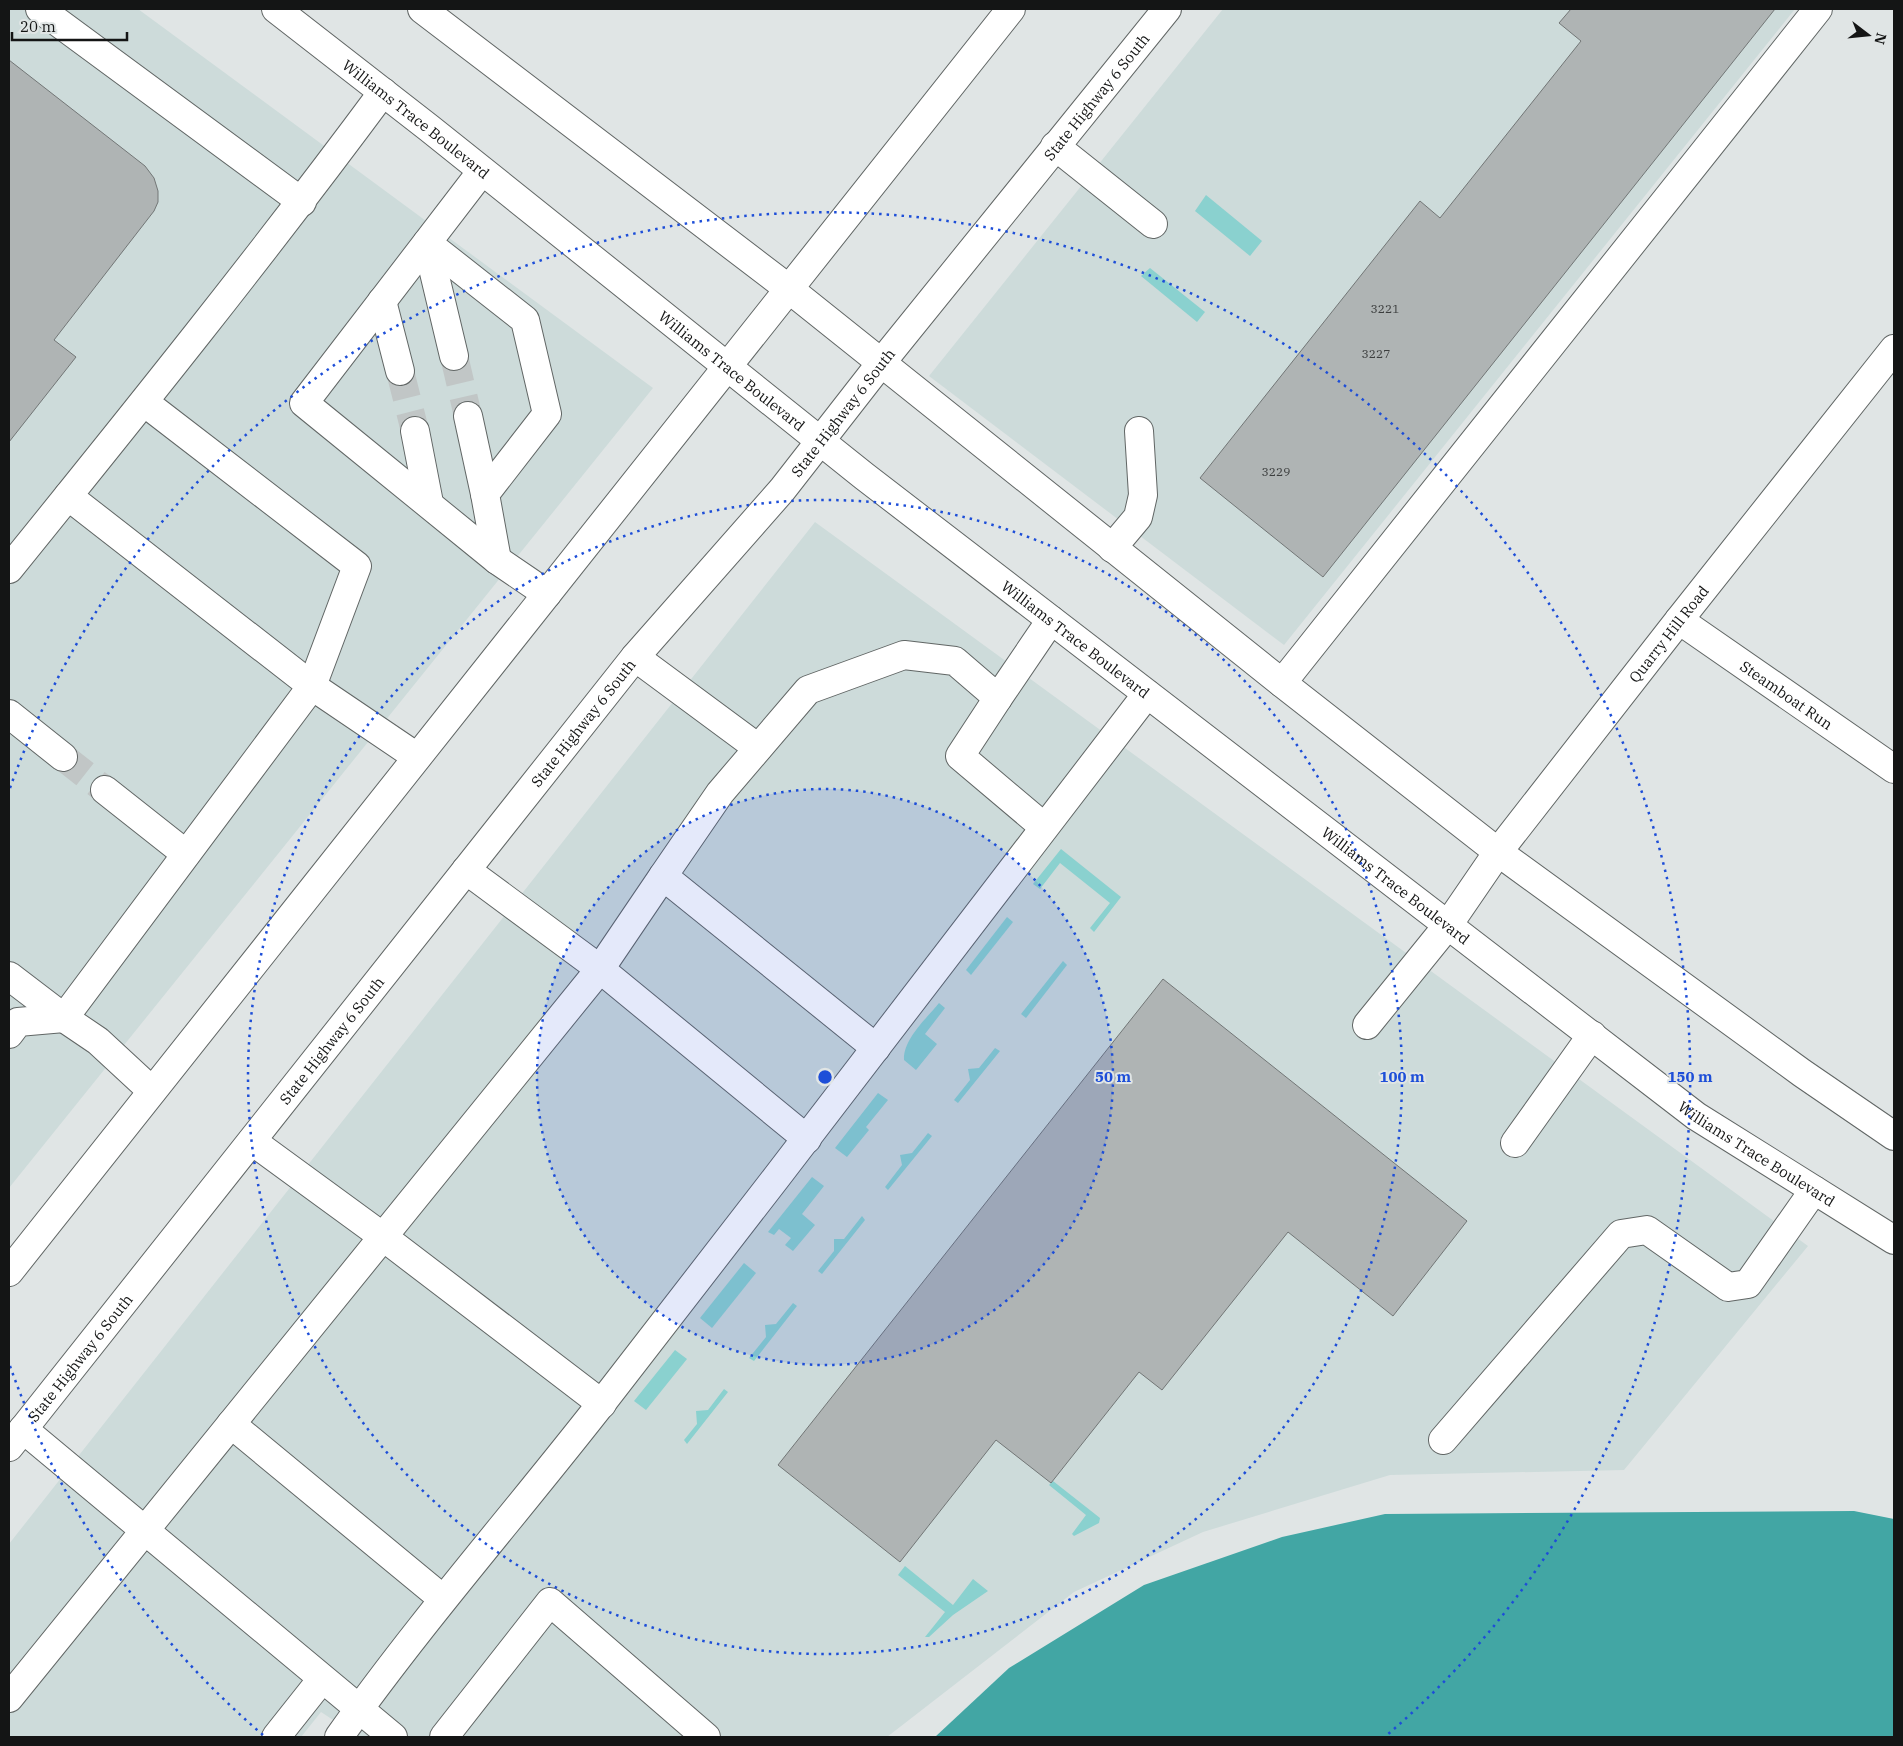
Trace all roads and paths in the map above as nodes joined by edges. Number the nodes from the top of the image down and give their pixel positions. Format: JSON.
{"nodes":[{"id":1,"x":40,"y":9,"type":"edge"},
{"id":2,"x":276,"y":9,"type":"edge"},
{"id":3,"x":422,"y":9,"type":"edge"},
{"id":4,"x":1011,"y":9,"type":"edge"},
{"id":5,"x":1167,"y":9,"type":"edge"},
{"id":6,"x":1818,"y":9,"type":"edge"},
{"id":7,"x":383,"y":92,"type":"junction"},
{"id":8,"x":1056,"y":146,"type":"junction"},
{"id":9,"x":482,"y":171,"type":"junction"},
{"id":10,"x":302,"y":202,"type":"junction"},
{"id":11,"x":1154,"y":224,"type":"dead end"},
{"id":12,"x":427,"y":243,"type":"junction"},
{"id":13,"x":789,"y":289,"type":"junction"},
{"id":14,"x":382,"y":301,"type":"junction"},
{"id":15,"x":1894,"y":349,"type":"edge"},
{"id":16,"x":454,"y":356,"type":"tunnel mouth"},
{"id":17,"x":881,"y":363,"type":"junction"},
{"id":18,"x":726,"y":367,"type":"junction"},
{"id":19,"x":400,"y":371,"type":"tunnel mouth"},
{"id":20,"x":144,"y":402,"type":"junction"},
{"id":21,"x":468,"y":416,"type":"tunnel mouth"},
{"id":22,"x":415,"y":431,"type":"tunnel mouth"},
{"id":23,"x":1139,"y":432,"type":"dead end"},
{"id":24,"x":819,"y":441,"type":"junction"},
{"id":25,"x":485,"y":494,"type":"junction"},
{"id":26,"x":68,"y":496,"type":"junction"},
{"id":27,"x":429,"y":503,"type":"junction"},
{"id":28,"x":1112,"y":548,"type":"junction"},
{"id":29,"x":498,"y":560,"type":"junction"},
{"id":30,"x":9,"y":569,"type":"edge"},
{"id":31,"x":547,"y":594,"type":"junction"},
{"id":32,"x":1050,"y":620,"type":"junction"},
{"id":33,"x":1679,"y":620,"type":"junction"},
{"id":34,"x":635,"y":657,"type":"junction"},
{"id":35,"x":1282,"y":684,"type":"junction"},
{"id":36,"x":312,"y":686,"type":"junction"},
{"id":37,"x":1147,"y":694,"type":"junction"},
{"id":38,"x":998,"y":698,"type":"junction"},
{"id":39,"x":9,"y":714,"type":"edge"},
{"id":40,"x":758,"y":748,"type":"junction"},
{"id":41,"x":63,"y":757,"type":"tunnel mouth"},
{"id":42,"x":417,"y":757,"type":"junction"},
{"id":43,"x":1894,"y":769,"type":"edge"},
{"id":44,"x":105,"y":790,"type":"tunnel mouth"},
{"id":45,"x":1044,"y":827,"type":"junction"},
{"id":46,"x":1498,"y":852,"type":"junction"},
{"id":47,"x":186,"y":854,"type":"junction"},
{"id":48,"x":466,"y":870,"type":"junction"},
{"id":49,"x":663,"y":876,"type":"junction"},
{"id":50,"x":1448,"y":925,"type":"junction"},
{"id":51,"x":600,"y":969,"type":"junction"},
{"id":52,"x":9,"y":976,"type":"edge"},
{"id":53,"x":64,"y":1018,"type":"junction"},
{"id":54,"x":1367,"y":1025,"type":"dead end"},
{"id":55,"x":9,"y":1034,"type":"edge"},
{"id":56,"x":1592,"y":1035,"type":"junction"},
{"id":57,"x":876,"y":1048,"type":"junction"},
{"id":58,"x":152,"y":1091,"type":"junction"},
{"id":59,"x":1894,"y":1136,"type":"edge"},
{"id":60,"x":807,"y":1139,"type":"junction"},
{"id":61,"x":252,"y":1140,"type":"junction"},
{"id":62,"x":1515,"y":1143,"type":"dead end"},
{"id":63,"x":1814,"y":1190,"type":"junction"},
{"id":64,"x":382,"y":1236,"type":"junction"},
{"id":65,"x":1894,"y":1240,"type":"edge"},
{"id":66,"x":9,"y":1272,"type":"edge"},
{"id":67,"x":602,"y":1404,"type":"junction"},
{"id":68,"x":231,"y":1424,"type":"junction"},
{"id":69,"x":16,"y":1438,"type":"edge"},
{"id":70,"x":1443,"y":1440,"type":"dead end"},
{"id":71,"x":145,"y":1531,"type":"junction"},
{"id":72,"x":443,"y":1600,"type":"junction"},
{"id":73,"x":322,"y":1679,"type":"junction"},
{"id":74,"x":9,"y":1698,"type":"edge"},
{"id":75,"x":358,"y":1710,"type":"junction"},
{"id":76,"x":276,"y":1737,"type":"edge"},
{"id":77,"x":339,"y":1737,"type":"edge"},
{"id":78,"x":393,"y":1737,"type":"edge"},
{"id":79,"x":444,"y":1737,"type":"edge"},
{"id":80,"x":706,"y":1737,"type":"edge"}],
"edges":[{"from":1,"to":10,"type":"main road"},
{"from":2,"to":7,"type":"main road","name":"Williams Trace Boulevard"},
{"from":3,"to":13,"type":"main road"},
{"from":4,"to":13,"type":"main road"},
{"from":5,"to":8,"type":"main road","name":"State Highway 6 South"},
{"from":6,"to":35,"type":"main road"},
{"from":7,"to":9,"type":"main road","name":"Williams Trace Boulevard"},
{"from":7,"to":10,"type":"main road"},
{"from":8,"to":11,"type":"main road"},
{"from":8,"to":17,"type":"main road","name":"State Highway 6 South"},
{"from":9,"to":12,"type":"main road"},
{"from":9,"to":18,"type":"main road","name":"Williams Trace Boulevard"},
{"from":10,"to":20,"type":"main road"},
{"from":12,"to":14,"type":"main road"},
{"from":12,"to":16,"type":"main road"},
{"from":12,"to":25,"type":"main road"},
{"from":13,"to":17,"type":"main road"},
{"from":13,"to":18,"type":"main road"},
{"from":14,"to":19,"type":"main road"},
{"from":14,"to":27,"type":"main road"},
{"from":15,"to":33,"type":"main road","name":"Quarry Hill Road"},
{"from":17,"to":24,"type":"main road","name":"State Highway 6 South"},
{"from":17,"to":28,"type":"main road"},
{"from":18,"to":24,"type":"main road","name":"Williams Trace Boulevard"},
{"from":18,"to":31,"type":"main road"},
{"from":20,"to":26,"type":"main road"},
{"from":20,"to":36,"type":"main road"},
{"from":21,"to":25,"type":"main road"},
{"from":22,"to":27,"type":"main road"},
{"from":23,"to":28,"type":"main road"},
{"from":24,"to":32,"type":"main road","name":"Williams Trace Boulevard"},
{"from":24,"to":34,"type":"main road","name":"State Highway 6 South"},
{"from":25,"to":29,"type":"main road"},
{"from":26,"to":30,"type":"main road"},
{"from":26,"to":36,"type":"main road"},
{"from":27,"to":29,"type":"main road"},
{"from":28,"to":35,"type":"main road"},
{"from":29,"to":31,"type":"main road"},
{"from":31,"to":42,"type":"main road"},
{"from":32,"to":37,"type":"main road","name":"Williams Trace Boulevard"},
{"from":32,"to":38,"type":"main road"},
{"from":33,"to":43,"type":"main road","name":"Steamboat Run"},
{"from":33,"to":46,"type":"main road","name":"Quarry Hill Road"},
{"from":34,"to":40,"type":"main road"},
{"from":34,"to":48,"type":"main road","name":"State Highway 6 South"},
{"from":35,"to":46,"type":"main road"},
{"from":36,"to":42,"type":"main road"},
{"from":36,"to":47,"type":"main road"},
{"from":37,"to":45,"type":"main road"},
{"from":37,"to":50,"type":"main road","name":"Williams Trace Boulevard"},
{"from":38,"to":40,"type":"main road"},
{"from":38,"to":45,"type":"main road"},
{"from":39,"to":41,"type":"main road"},
{"from":40,"to":49,"type":"main road"},
{"from":42,"to":58,"type":"main road"},
{"from":44,"to":47,"type":"main road"},
{"from":45,"to":57,"type":"main road"},
{"from":46,"to":50,"type":"main road","name":"Quarry Hill Road"},
{"from":46,"to":59,"type":"main road"},
{"from":47,"to":53,"type":"main road"},
{"from":48,"to":51,"type":"main road"},
{"from":48,"to":61,"type":"main road","name":"State Highway 6 South"},
{"from":49,"to":51,"type":"main road"},
{"from":49,"to":57,"type":"main road"},
{"from":50,"to":54,"type":"main road","name":"Quarry Hill Road"},
{"from":50,"to":56,"type":"main road","name":"Williams Trace Boulevard"},
{"from":51,"to":60,"type":"main road"},
{"from":51,"to":64,"type":"main road"},
{"from":52,"to":53,"type":"main road"},
{"from":53,"to":55,"type":"main road"},
{"from":53,"to":58,"type":"main road"},
{"from":56,"to":62,"type":"main road"},
{"from":56,"to":63,"type":"main road","name":"Williams Trace Boulevard"},
{"from":57,"to":60,"type":"main road"},
{"from":58,"to":66,"type":"main road"},
{"from":60,"to":67,"type":"main road"},
{"from":61,"to":64,"type":"main road"},
{"from":61,"to":69,"type":"main road","name":"State Highway 6 South"},
{"from":63,"to":65,"type":"main road","name":"Williams Trace Boulevard"},
{"from":63,"to":70,"type":"main road"},
{"from":64,"to":67,"type":"main road"},
{"from":64,"to":68,"type":"main road"},
{"from":67,"to":72,"type":"main road"},
{"from":68,"to":71,"type":"main road"},
{"from":68,"to":72,"type":"main road"},
{"from":69,"to":71,"type":"main road"},
{"from":71,"to":73,"type":"main road"},
{"from":71,"to":74,"type":"main road"},
{"from":72,"to":75,"type":"main road"},
{"from":73,"to":75,"type":"main road"},
{"from":73,"to":76,"type":"main road"},
{"from":75,"to":77,"type":"main road"},
{"from":75,"to":78,"type":"main road"},
{"from":79,"to":80,"type":"main road"}]}
